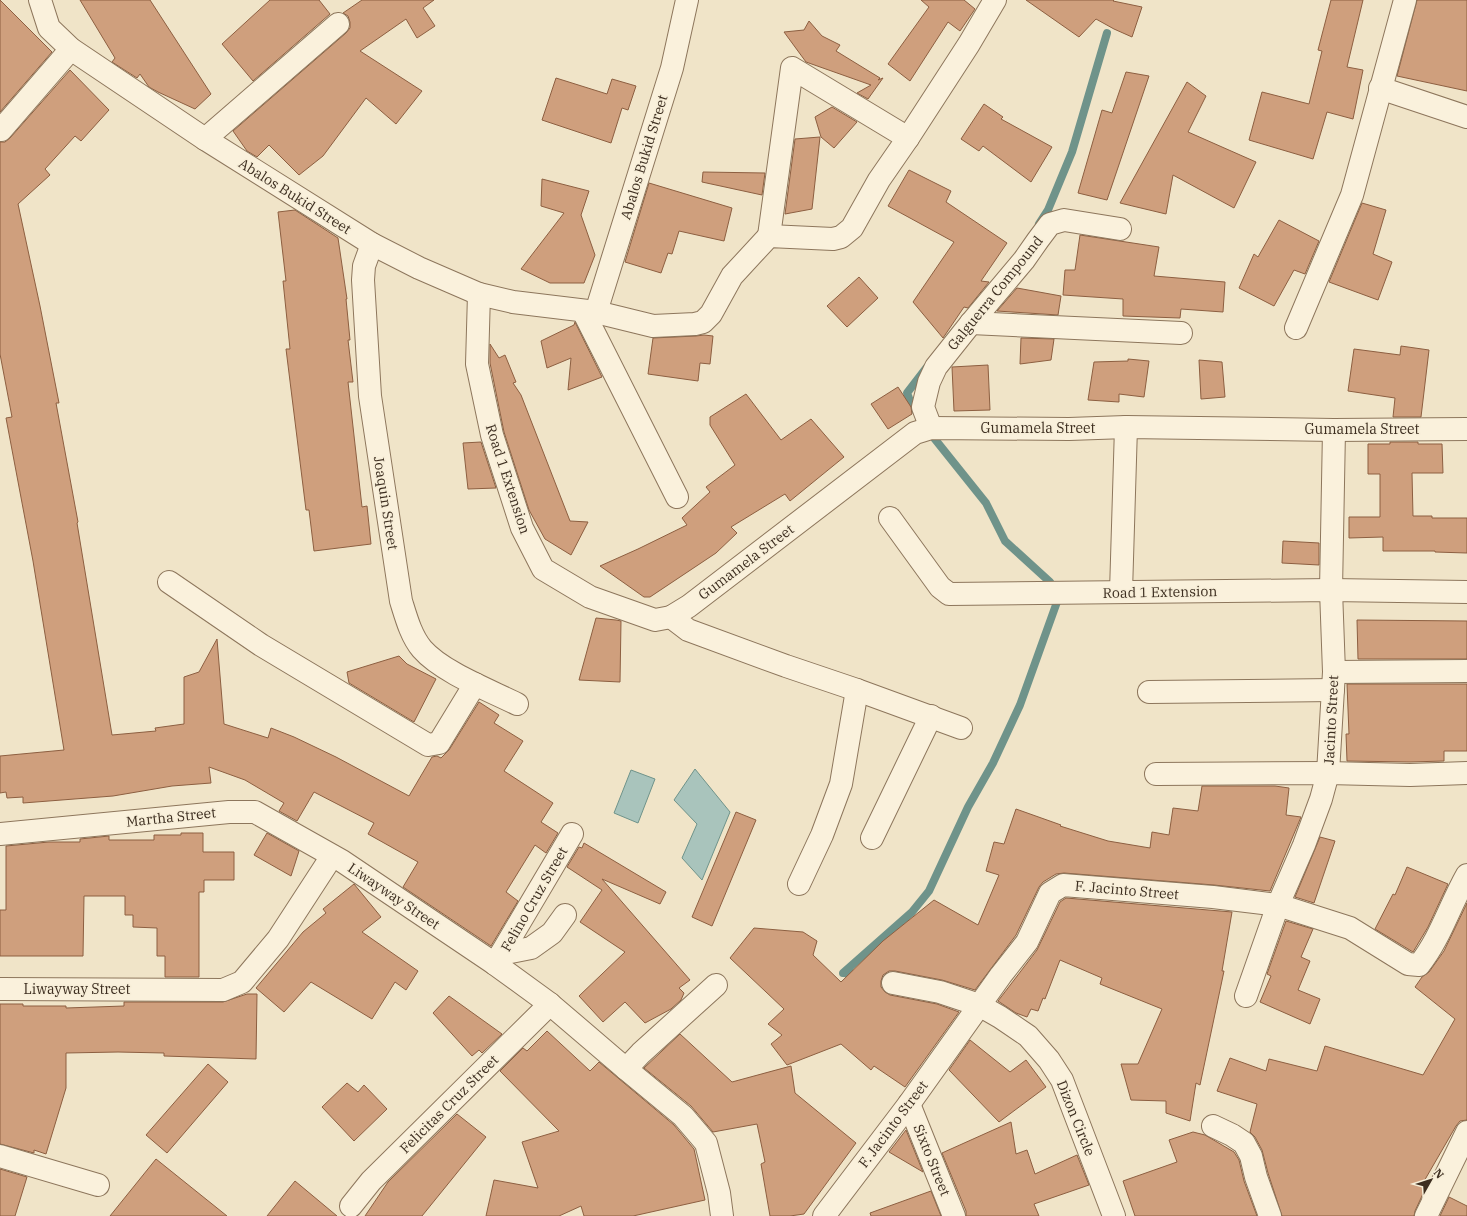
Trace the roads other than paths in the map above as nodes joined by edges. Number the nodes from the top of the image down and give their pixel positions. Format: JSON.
{"nodes":[{"id":1,"x":40,"y":0,"type":"edge"},
{"id":2,"x":686,"y":0,"type":"edge"},
{"id":3,"x":995,"y":0,"type":"edge"},
{"id":4,"x":1405,"y":0,"type":"edge"},
{"id":5,"x":338,"y":24,"type":"dead end"},
{"id":6,"x":71,"y":49,"type":"junction"},
{"id":7,"x":1380,"y":88,"type":"junction"},
{"id":8,"x":1467,"y":117,"type":"edge"},
{"id":9,"x":2,"y":130,"type":"dead end"},
{"id":10,"x":908,"y":138,"type":"junction"},
{"id":11,"x":205,"y":139,"type":"junction"},
{"id":12,"x":1120,"y":229,"type":"dead end"},
{"id":13,"x":769,"y":236,"type":"junction"},
{"id":14,"x":372,"y":244,"type":"junction"},
{"id":15,"x":479,"y":294,"type":"junction"},
{"id":16,"x":590,"y":311,"type":"junction"},
{"id":17,"x":971,"y":322,"type":"junction"},
{"id":18,"x":1296,"y":328,"type":"dead end"},
{"id":19,"x":1181,"y":333,"type":"dead end"},
{"id":20,"x":1126,"y":427,"type":"junction"},
{"id":21,"x":931,"y":428,"type":"junction"},
{"id":22,"x":1467,"y":428,"type":"edge"},
{"id":23,"x":1334,"y":430,"type":"junction"},
{"id":24,"x":677,"y":497,"type":"dead end"},
{"id":25,"x":890,"y":518,"type":"dead end"},
{"id":26,"x":169,"y":582,"type":"dead end"},
{"id":27,"x":1331,"y":590,"type":"junction"},
{"id":28,"x":1120,"y":592,"type":"junction"},
{"id":29,"x":1467,"y":592,"type":"edge"},
{"id":30,"x":672,"y":617,"type":"junction"},
{"id":31,"x":1467,"y":671,"type":"edge"},
{"id":32,"x":1333,"y":681,"type":"junction"},
{"id":33,"x":475,"y":684,"type":"junction"},
{"id":34,"x":858,"y":690,"type":"junction"},
{"id":35,"x":1149,"y":692,"type":"dead end"},
{"id":36,"x":517,"y":704,"type":"dead end"},
{"id":37,"x":931,"y":716,"type":"junction"},
{"id":38,"x":961,"y":728,"type":"dead end"},
{"id":39,"x":1328,"y":773,"type":"junction"},
{"id":40,"x":1467,"y":773,"type":"edge"},
{"id":41,"x":1156,"y":774,"type":"dead end"},
{"id":42,"x":0,"y":834,"type":"edge"},
{"id":43,"x":572,"y":834,"type":"dead end"},
{"id":44,"x":872,"y":838,"type":"dead end"},
{"id":45,"x":332,"y":856,"type":"junction"},
{"id":46,"x":1467,"y":875,"type":"edge"},
{"id":47,"x":799,"y":884,"type":"dead end"},
{"id":48,"x":1278,"y":905,"type":"junction"},
{"id":49,"x":565,"y":915,"type":"dead end"},
{"id":50,"x":498,"y":959,"type":"junction"},
{"id":51,"x":894,"y":983,"type":"dead end"},
{"id":52,"x":716,"y":986,"type":"dead end"},
{"id":53,"x":0,"y":989,"type":"edge"},
{"id":54,"x":1246,"y":996,"type":"dead end"},
{"id":55,"x":550,"y":1004,"type":"junction"},
{"id":56,"x":979,"y":1005,"type":"junction"},
{"id":57,"x":626,"y":1070,"type":"junction"},
{"id":58,"x":909,"y":1104,"type":"junction"},
{"id":59,"x":1213,"y":1126,"type":"dead end"},
{"id":60,"x":1467,"y":1132,"type":"edge"},
{"id":61,"x":0,"y":1156,"type":"edge"},
{"id":62,"x":98,"y":1185,"type":"dead end"},
{"id":63,"x":351,"y":1206,"type":"dead end"},
{"id":64,"x":722,"y":1216,"type":"edge"},
{"id":65,"x":824,"y":1216,"type":"edge"},
{"id":66,"x":954,"y":1216,"type":"edge"},
{"id":67,"x":1114,"y":1216,"type":"edge"},
{"id":68,"x":1270,"y":1216,"type":"edge"},
{"id":69,"x":1426,"y":1216,"type":"edge"}],
"edges":[{"from":1,"to":6,"type":"street","name":"Abalos Bukid Street"},
{"from":2,"to":16,"type":"street","name":"Abalos Bukid Street"},
{"from":3,"to":10,"type":"street"},
{"from":4,"to":7,"type":"street"},
{"from":5,"to":11,"type":"street"},
{"from":6,"to":9,"type":"street"},
{"from":6,"to":11,"type":"street","name":"Abalos Bukid Street"},
{"from":7,"to":8,"type":"street"},
{"from":7,"to":18,"type":"street"},
{"from":10,"to":13,"type":"street"},
{"from":10,"to":13,"type":"street"},
{"from":11,"to":14,"type":"street","name":"Abalos Bukid Street"},
{"from":12,"to":17,"type":"street","name":"Galguerra Compound"},
{"from":13,"to":16,"type":"street","name":"Abalos Bukid Street"},
{"from":14,"to":15,"type":"street","name":"Abalos Bukid Street"},
{"from":14,"to":33,"type":"street","name":"Joaquin Street"},
{"from":15,"to":16,"type":"street","name":"Abalos Bukid Street"},
{"from":15,"to":30,"type":"street","name":"Road 1 Extension"},
{"from":16,"to":24,"type":"street"},
{"from":17,"to":19,"type":"street"},
{"from":17,"to":21,"type":"street","name":"Galguerra Compound"},
{"from":20,"to":21,"type":"street","name":"Gumamela Street"},
{"from":20,"to":23,"type":"street","name":"Gumamela Street"},
{"from":20,"to":28,"type":"street"},
{"from":21,"to":30,"type":"street","name":"Gumamela Street"},
{"from":22,"to":23,"type":"street","name":"Gumamela Street"},
{"from":23,"to":27,"type":"street","name":"Jacinto Street"},
{"from":25,"to":28,"type":"street","name":"Road 1 Extension"},
{"from":26,"to":33,"type":"street"},
{"from":27,"to":28,"type":"street","name":"Road 1 Extension"},
{"from":27,"to":29,"type":"street","name":"Road 1 Extension"},
{"from":27,"to":32,"type":"street","name":"Jacinto Street"},
{"from":30,"to":34,"type":"street"},
{"from":31,"to":32,"type":"street"},
{"from":32,"to":35,"type":"street"},
{"from":32,"to":39,"type":"street","name":"Jacinto Street"},
{"from":33,"to":36,"type":"street","name":"Joaquin Street"},
{"from":34,"to":37,"type":"street"},
{"from":34,"to":47,"type":"street"},
{"from":37,"to":38,"type":"street"},
{"from":37,"to":44,"type":"street"},
{"from":39,"to":40,"type":"street"},
{"from":39,"to":41,"type":"street"},
{"from":39,"to":48,"type":"street","name":"Jacinto Street"},
{"from":42,"to":45,"type":"street","name":"Martha Street"},
{"from":43,"to":50,"type":"street","name":"Felino Cruz Street"},
{"from":45,"to":50,"type":"street","name":"Liwayway Street"},
{"from":45,"to":53,"type":"street","name":"Liwayway Street"},
{"from":46,"to":48,"type":"street","name":"F. Jacinto Street"},
{"from":48,"to":54,"type":"street","name":"Jacinto Street"},
{"from":48,"to":56,"type":"street","name":"F. Jacinto Street"},
{"from":49,"to":50,"type":"street"},
{"from":50,"to":55,"type":"street","name":"Liwayway Street"},
{"from":51,"to":56,"type":"street","name":"Dizon Circle"},
{"from":52,"to":57,"type":"street"},
{"from":55,"to":57,"type":"street","name":"Liwayway Street"},
{"from":55,"to":63,"type":"street","name":"Felicitas Cruz Street"},
{"from":56,"to":58,"type":"street","name":"F. Jacinto Street"},
{"from":56,"to":67,"type":"street","name":"Dizon Circle"},
{"from":57,"to":64,"type":"street","name":"Liwayway Street"},
{"from":58,"to":65,"type":"street","name":"F. Jacinto Street"},
{"from":58,"to":66,"type":"street","name":"Sixto Street"},
{"from":59,"to":68,"type":"street"},
{"from":60,"to":69,"type":"street"},
{"from":61,"to":62,"type":"street"}]}
